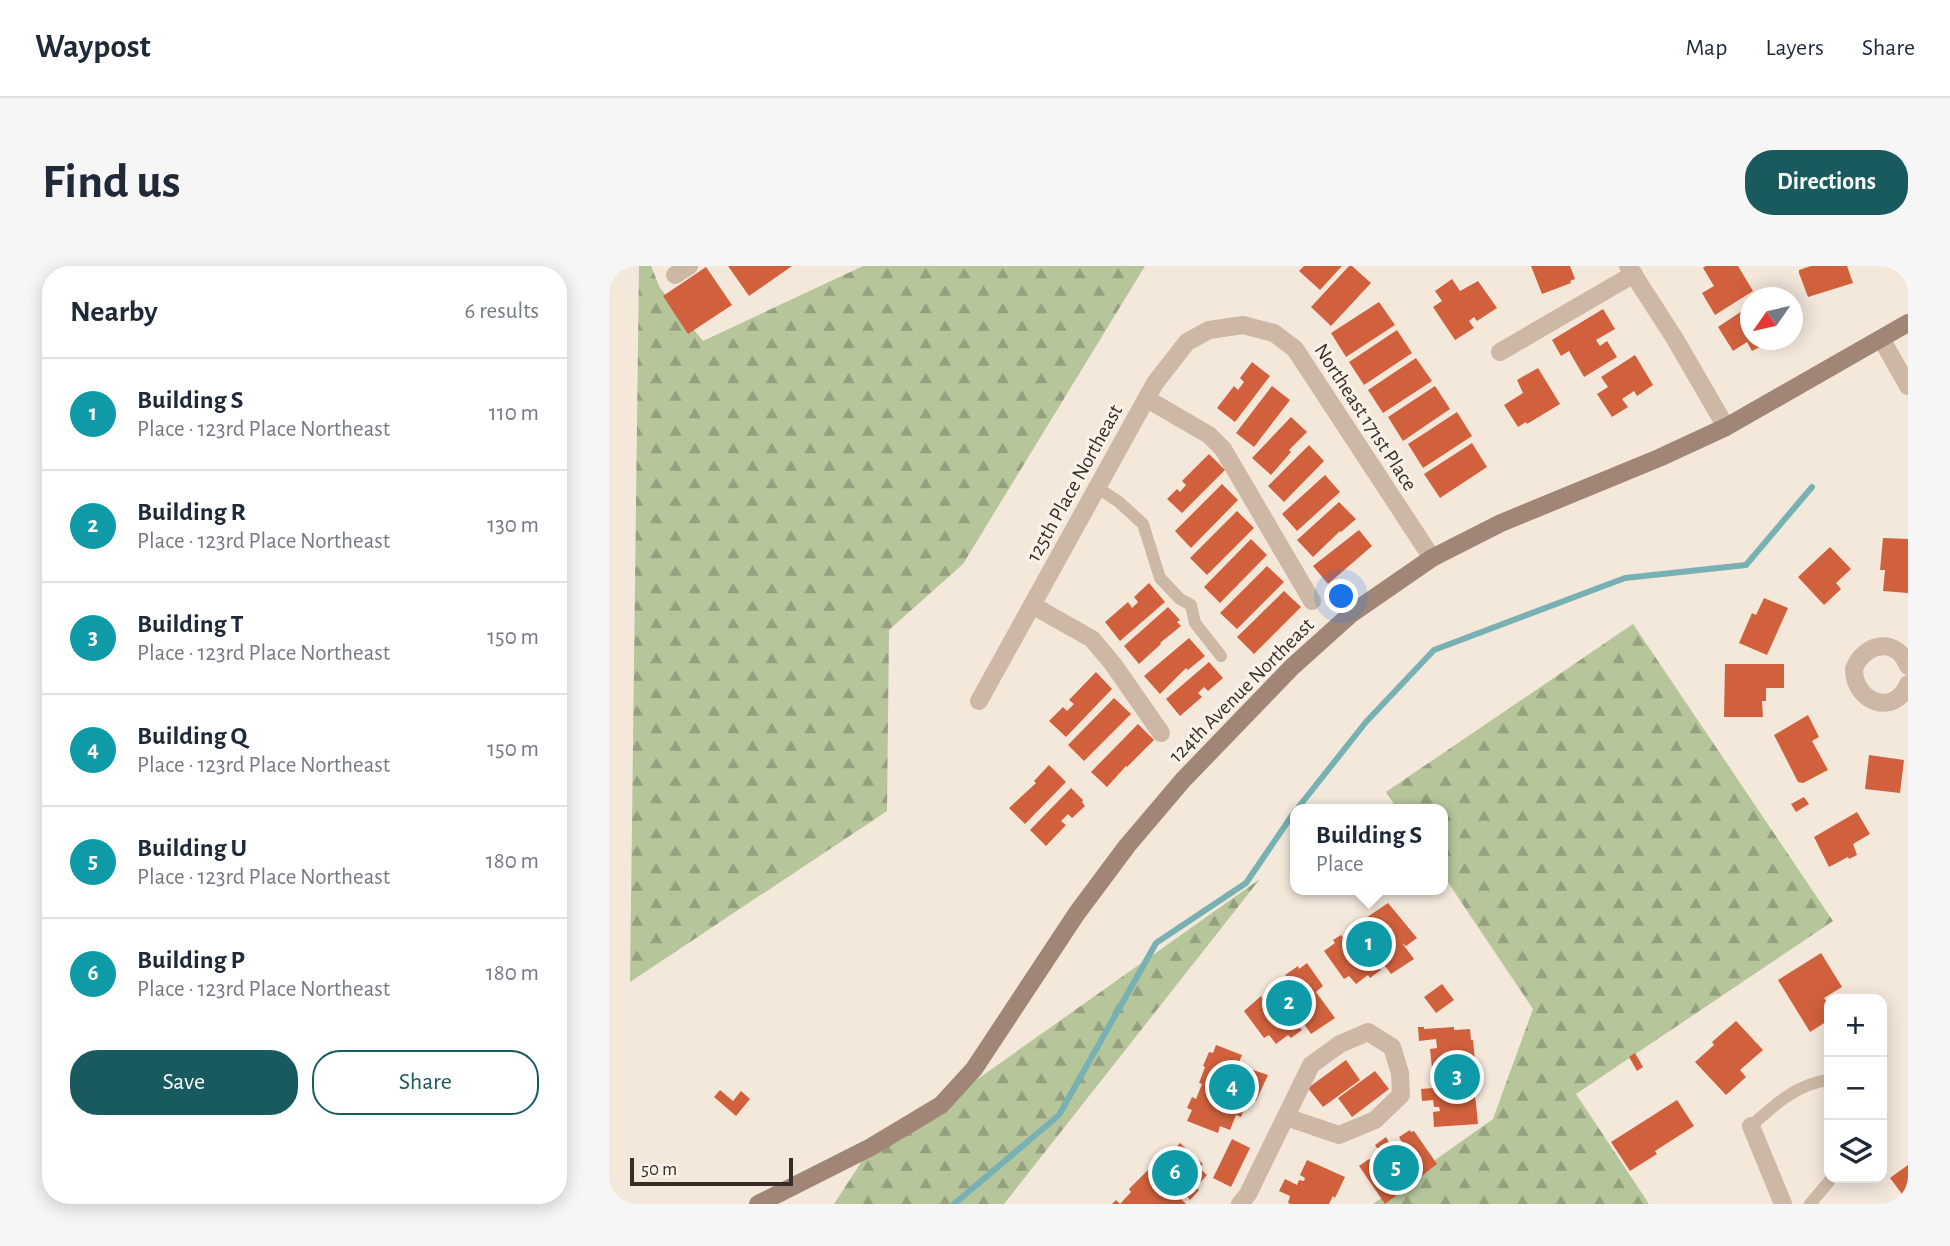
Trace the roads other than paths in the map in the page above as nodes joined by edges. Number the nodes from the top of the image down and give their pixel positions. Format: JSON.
{"nodes":[{"id":1,"x":1631,"y":270,"type":"edge"},
{"id":2,"x":1908,"y":323,"type":"edge"},
{"id":3,"x":1243,"y":325,"type":"joint"},
{"id":4,"x":1882,"y":340,"type":"junction"},
{"id":5,"x":1500,"y":352,"type":"dead end"},
{"id":6,"x":1908,"y":386,"type":"edge"},
{"id":7,"x":1147,"y":399,"type":"junction"},
{"id":8,"x":1726,"y":426,"type":"junction"},
{"id":9,"x":1098,"y":488,"type":"junction"},
{"id":10,"x":1432,"y":558,"type":"junction"},
{"id":11,"x":1312,"y":601,"type":"dead end"},
{"id":12,"x":1033,"y":605,"type":"junction"},
{"id":13,"x":1221,"y":656,"type":"dead end"},
{"id":14,"x":1907,"y":662,"type":"edge"},
{"id":15,"x":1908,"y":684,"type":"edge"},
{"id":16,"x":979,"y":701,"type":"dead end"},
{"id":17,"x":1161,"y":733,"type":"dead end"},
{"id":18,"x":1824,"y":1080,"type":"edge"},
{"id":19,"x":1286,"y":1117,"type":"junction"},
{"id":20,"x":1751,"y":1126,"type":"joint"},
{"id":21,"x":1828,"y":1183,"type":"edge"},
{"id":22,"x":758,"y":1204,"type":"edge"},
{"id":23,"x":1240,"y":1204,"type":"edge"},
{"id":24,"x":1783,"y":1204,"type":"edge"},
{"id":25,"x":1810,"y":1204,"type":"edge"}],
"edges":[{"from":1,"to":5,"type":"street"},
{"from":1,"to":8,"type":"street"},
{"from":2,"to":4,"type":"street","name":"124th Avenue Northeast"},
{"from":3,"to":7,"type":"street","name":"125th Place Northeast"},
{"from":3,"to":10,"type":"street","name":"Northeast 171st Place"},
{"from":4,"to":6,"type":"street"},
{"from":4,"to":8,"type":"street","name":"124th Avenue Northeast"},
{"from":7,"to":9,"type":"street","name":"125th Place Northeast"},
{"from":7,"to":11,"type":"street"},
{"from":8,"to":10,"type":"street","name":"124th Avenue Northeast"},
{"from":9,"to":12,"type":"street","name":"125th Place Northeast"},
{"from":9,"to":13,"type":"lane"},
{"from":10,"to":22,"type":"street","name":"124th Avenue Northeast"},
{"from":12,"to":16,"type":"street","name":"125th Place Northeast"},
{"from":12,"to":17,"type":"street"},
{"from":14,"to":15,"type":"street"},
{"from":18,"to":20,"type":"lane"},
{"from":19,"to":19,"type":"street"},
{"from":19,"to":23,"type":"street"},
{"from":20,"to":24,"type":"street"},
{"from":21,"to":25,"type":"lane"}]}
